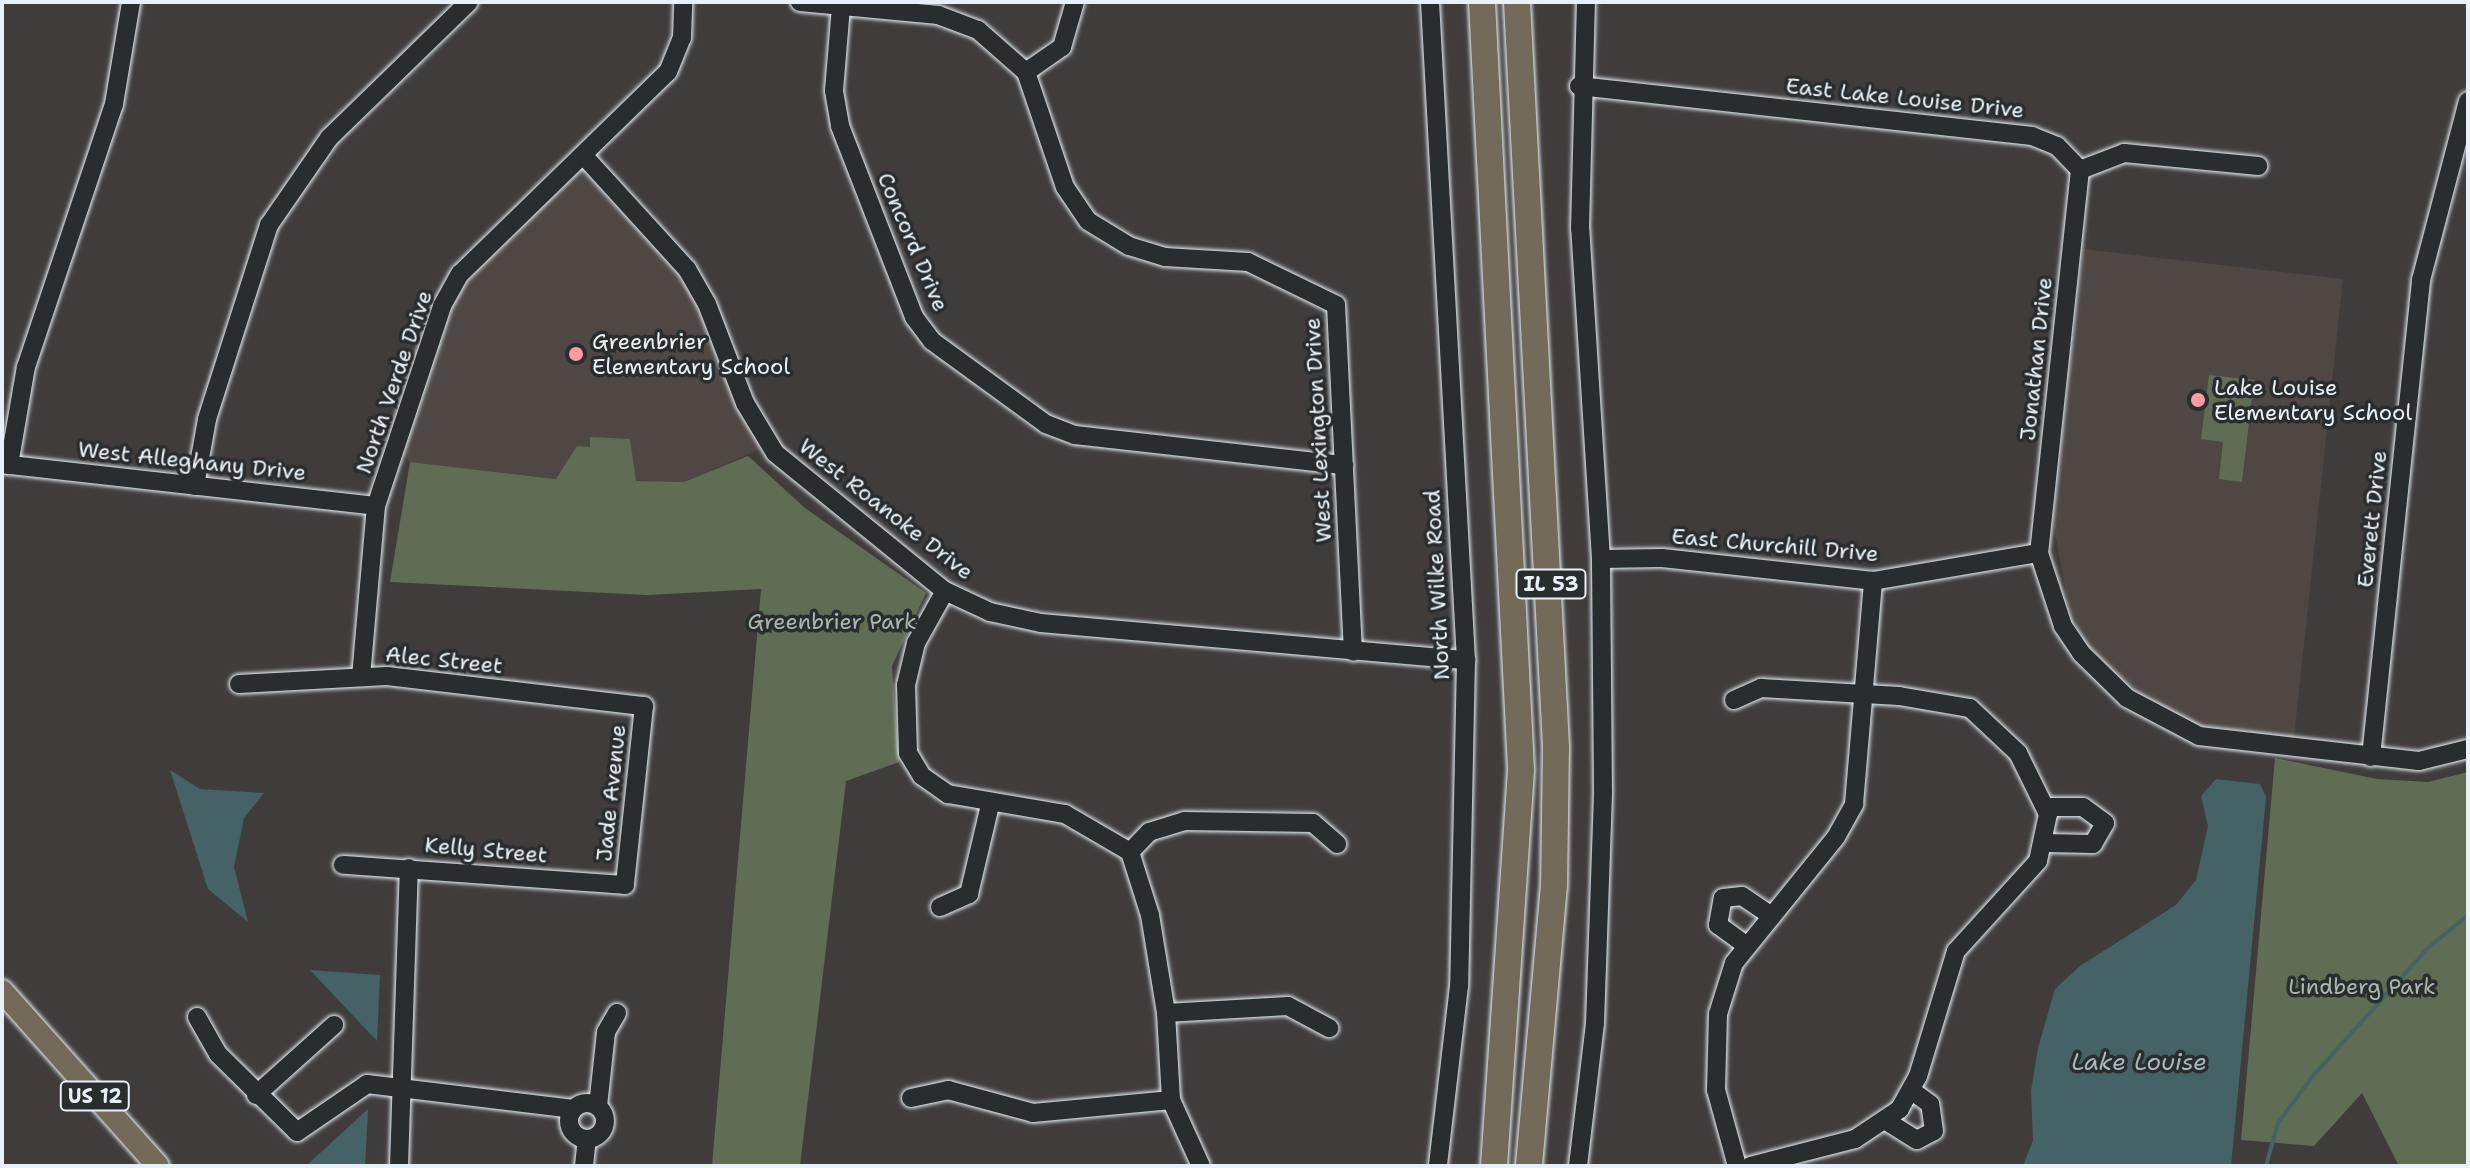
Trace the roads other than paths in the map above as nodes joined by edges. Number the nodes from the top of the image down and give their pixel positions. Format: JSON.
{"nodes":[{"id":1,"x":131,"y":2,"type":"edge"},
{"id":2,"x":469,"y":2,"type":"edge"},
{"id":3,"x":683,"y":2,"type":"edge"},
{"id":4,"x":800,"y":2,"type":"edge"},
{"id":5,"x":1075,"y":2,"type":"edge"},
{"id":6,"x":1430,"y":2,"type":"edge"},
{"id":7,"x":1482,"y":2,"type":"edge"},
{"id":8,"x":1517,"y":2,"type":"edge"},
{"id":9,"x":1586,"y":2,"type":"edge"},
{"id":10,"x":841,"y":7,"type":"junction"},
{"id":11,"x":1026,"y":72,"type":"junction"},
{"id":12,"x":1579,"y":86,"type":"junction"},
{"id":13,"x":2468,"y":101,"type":"edge"},
{"id":14,"x":584,"y":156,"type":"junction"},
{"id":15,"x":2258,"y":166,"type":"dead end"},
{"id":16,"x":2080,"y":170,"type":"junction"},
{"id":17,"x":6,"y":465,"type":"edge"},
{"id":18,"x":1344,"y":465,"type":"junction"},
{"id":19,"x":195,"y":486,"type":"junction"},
{"id":20,"x":376,"y":506,"type":"junction"},
{"id":21,"x":2039,"y":553,"type":"junction"},
{"id":22,"x":1601,"y":559,"type":"junction"},
{"id":23,"x":1873,"y":581,"type":"junction"},
{"id":24,"x":945,"y":591,"type":"junction"},
{"id":25,"x":1353,"y":652,"type":"junction"},
{"id":26,"x":1466,"y":660,"type":"junction"},
{"id":27,"x":361,"y":677,"type":"junction"},
{"id":28,"x":239,"y":684,"type":"dead end"},
{"id":29,"x":1865,"y":693,"type":"junction"},
{"id":30,"x":1734,"y":700,"type":"dead end"},
{"id":31,"x":644,"y":706,"type":"joint"},
{"id":32,"x":2468,"y":749,"type":"edge"},
{"id":33,"x":2371,"y":757,"type":"junction"},
{"id":34,"x":990,"y":805,"type":"junction"},
{"id":35,"x":2046,"y":807,"type":"junction"},
{"id":36,"x":2045,"y":843,"type":"junction"},
{"id":37,"x":1337,"y":844,"type":"dead end"},
{"id":38,"x":1130,"y":852,"type":"junction"},
{"id":39,"x":343,"y":865,"type":"dead end"},
{"id":40,"x":409,"y":868,"type":"junction"},
{"id":41,"x":625,"y":885,"type":"joint"},
{"id":42,"x":940,"y":907,"type":"dead end"},
{"id":43,"x":1772,"y":916,"type":"junction"},
{"id":44,"x":1747,"y":946,"type":"junction"},
{"id":45,"x":2,"y":991,"type":"edge"},
{"id":46,"x":617,"y":1013,"type":"dead end"},
{"id":47,"x":1166,"y":1013,"type":"junction"},
{"id":48,"x":197,"y":1017,"type":"dead end"},
{"id":49,"x":334,"y":1025,"type":"dead end"},
{"id":50,"x":1329,"y":1028,"type":"dead end"},
{"id":51,"x":403,"y":1087,"type":"junction"},
{"id":52,"x":1911,"y":1090,"type":"junction"},
{"id":53,"x":256,"y":1095,"type":"junction"},
{"id":54,"x":911,"y":1098,"type":"dead end"},
{"id":55,"x":1171,"y":1100,"type":"junction"},
{"id":56,"x":598,"y":1106,"type":"junction"},
{"id":57,"x":573,"y":1109,"type":"junction"},
{"id":58,"x":1888,"y":1122,"type":"junction"},
{"id":59,"x":587,"y":1139,"type":"junction"},
{"id":60,"x":158,"y":1166,"type":"edge"},
{"id":61,"x":399,"y":1166,"type":"edge"},
{"id":62,"x":584,"y":1166,"type":"edge"},
{"id":63,"x":1201,"y":1166,"type":"edge"},
{"id":64,"x":1438,"y":1166,"type":"edge"},
{"id":65,"x":1494,"y":1166,"type":"edge"},
{"id":66,"x":1529,"y":1166,"type":"edge"},
{"id":67,"x":1578,"y":1166,"type":"edge"},
{"id":68,"x":1737,"y":1166,"type":"edge"},
{"id":69,"x":1750,"y":1166,"type":"edge"}],
"edges":[{"from":1,"to":17,"type":"street"},
{"from":2,"to":19,"type":"street"},
{"from":3,"to":14,"type":"street","name":"North Verde Drive"},
{"from":4,"to":10,"type":"street"},
{"from":5,"to":11,"type":"street"},
{"from":6,"to":26,"type":"street","name":"North Wilke Road"},
{"from":7,"to":65,"type":"highway","number":"IL 53"},
{"from":8,"to":66,"type":"highway","number":"IL 53"},
{"from":9,"to":12,"type":"street"},
{"from":10,"to":11,"type":"street"},
{"from":10,"to":18,"type":"street","name":"Concord Drive"},
{"from":11,"to":18,"type":"street","name":"West Lexington Drive"},
{"from":12,"to":16,"type":"street","name":"East Lake Louise Drive"},
{"from":12,"to":22,"type":"street"},
{"from":13,"to":33,"type":"street","name":"Everett Drive"},
{"from":14,"to":20,"type":"street","name":"North Verde Drive"},
{"from":14,"to":24,"type":"street","name":"West Roanoke Drive"},
{"from":15,"to":16,"type":"street"},
{"from":16,"to":21,"type":"street","name":"Jonathan Drive"},
{"from":17,"to":19,"type":"street","name":"West Alleghany Drive"},
{"from":18,"to":25,"type":"street","name":"West Lexington Drive"},
{"from":19,"to":20,"type":"street","name":"West Alleghany Drive"},
{"from":20,"to":27,"type":"street","name":"North Verde Drive"},
{"from":21,"to":23,"type":"street","name":"East Churchill Drive"},
{"from":21,"to":33,"type":"street"},
{"from":22,"to":23,"type":"street","name":"East Churchill Drive"},
{"from":22,"to":67,"type":"street"},
{"from":23,"to":29,"type":"street"},
{"from":24,"to":25,"type":"street","name":"West Roanoke Drive"},
{"from":24,"to":34,"type":"street"},
{"from":25,"to":26,"type":"street","name":"West Roanoke Drive"},
{"from":26,"to":64,"type":"street","name":"North Wilke Road"},
{"from":27,"to":28,"type":"street","name":"Alec Street"},
{"from":27,"to":31,"type":"street","name":"Alec Street"},
{"from":29,"to":30,"type":"street"},
{"from":29,"to":35,"type":"street"},
{"from":29,"to":43,"type":"street"},
{"from":31,"to":41,"type":"street","name":"Jade Avenue"},
{"from":32,"to":33,"type":"street"},
{"from":34,"to":38,"type":"street"},
{"from":34,"to":42,"type":"street"},
{"from":35,"to":36,"type":"street"},
{"from":35,"to":36,"type":"street"},
{"from":36,"to":52,"type":"street"},
{"from":37,"to":38,"type":"street"},
{"from":38,"to":47,"type":"street"},
{"from":39,"to":40,"type":"street","name":"Kelly Street"},
{"from":40,"to":41,"type":"street","name":"Kelly Street"},
{"from":40,"to":51,"type":"street"},
{"from":43,"to":44,"type":"street"},
{"from":43,"to":44,"type":"street"},
{"from":44,"to":68,"type":"street"},
{"from":45,"to":60,"type":"main road","number":"US 12"},
{"from":46,"to":56,"type":"street"},
{"from":47,"to":50,"type":"street"},
{"from":47,"to":55,"type":"street"},
{"from":48,"to":53,"type":"street"},
{"from":49,"to":53,"type":"street"},
{"from":51,"to":53,"type":"street"},
{"from":51,"to":57,"type":"street"},
{"from":51,"to":61,"type":"street"},
{"from":52,"to":58,"type":"street"},
{"from":52,"to":58,"type":"street"},
{"from":54,"to":55,"type":"street"},
{"from":55,"to":63,"type":"street"},
{"from":56,"to":57,"type":"street"},
{"from":56,"to":59,"type":"street"},
{"from":57,"to":59,"type":"street"},
{"from":58,"to":69,"type":"street"},
{"from":59,"to":62,"type":"street"}]}
